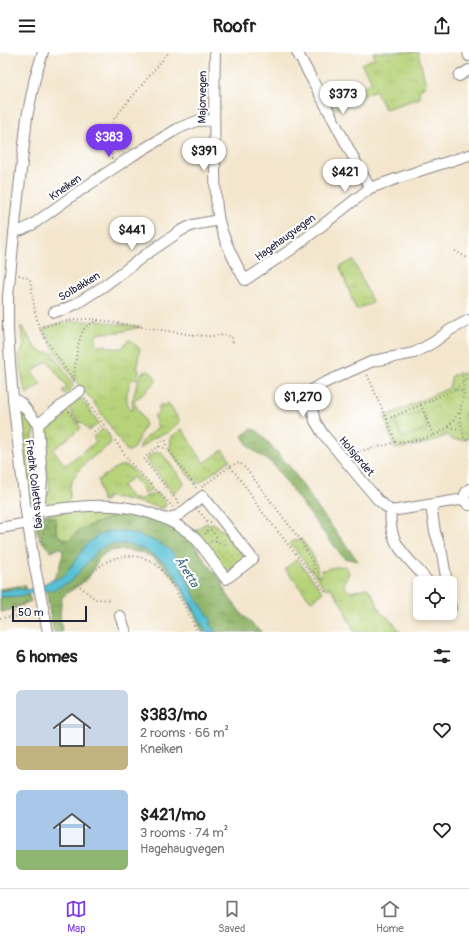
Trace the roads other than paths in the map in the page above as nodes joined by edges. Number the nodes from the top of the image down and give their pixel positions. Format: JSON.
{"nodes":[{"id":1,"x":215,"y":52,"type":"edge"},
{"id":2,"x":297,"y":52,"type":"edge"},
{"id":3,"x":468,"y":52,"type":"edge"},
{"id":4,"x":41,"y":53,"type":"edge"},
{"id":5,"x":469,"y":56,"type":"edge"},
{"id":6,"x":469,"y":70,"type":"edge"},
{"id":7,"x":459,"y":76,"type":"dead end"},
{"id":8,"x":214,"y":120,"type":"junction"},
{"id":9,"x":469,"y":155,"type":"edge"},
{"id":10,"x":370,"y":188,"type":"junction"},
{"id":11,"x":219,"y":220,"type":"junction"},
{"id":12,"x":14,"y":232,"type":"junction"},
{"id":13,"x":245,"y":280,"type":"joint"},
{"id":14,"x":54,"y":312,"type":"dead end"},
{"id":15,"x":469,"y":320,"type":"edge"},
{"id":16,"x":80,"y":391,"type":"road end"},
{"id":17,"x":13,"y":398,"type":"junction"},
{"id":18,"x":38,"y":425,"type":"junction"},
{"id":19,"x":468,"y":498,"type":"edge"},
{"id":20,"x":431,"y":504,"type":"junction"},
{"id":21,"x":391,"y":511,"type":"junction"},
{"id":22,"x":38,"y":512,"type":"junction"},
{"id":23,"x":27,"y":518,"type":"junction"},
{"id":24,"x":166,"y":519,"type":"junction"},
{"id":25,"x":0,"y":528,"type":"edge"},
{"id":26,"x":423,"y":576,"type":"edge"},
{"id":27,"x":446,"y":576,"type":"edge"},
{"id":28,"x":120,"y":616,"type":"dead end"},
{"id":29,"x":48,"y":632,"type":"edge"},
{"id":30,"x":126,"y":632,"type":"edge"}],
"edges":[{"from":1,"to":8,"type":"street","name":"Majorvegen"},
{"from":2,"to":10,"type":"street"},
{"from":3,"to":5,"type":"street"},
{"from":4,"to":12,"type":"street","name":"Fredrik Colletts veg"},
{"from":6,"to":7,"type":"street"},
{"from":8,"to":11,"type":"street","name":"Majorvegen"},
{"from":8,"to":12,"type":"street","name":"Kneiken"},
{"from":9,"to":10,"type":"street","name":"Hagehaugvegen"},
{"from":10,"to":13,"type":"street","name":"Hagehaugvegen"},
{"from":11,"to":13,"type":"street","name":"Majorvegen"},
{"from":11,"to":14,"type":"street","name":"Solbakken"},
{"from":12,"to":17,"type":"street","name":"Fredrik Colletts veg"},
{"from":15,"to":21,"type":"street","name":"Holsjordet"},
{"from":16,"to":18,"type":"street"},
{"from":17,"to":18,"type":"street"},
{"from":17,"to":23,"type":"street","name":"Fredrik Colletts veg"},
{"from":18,"to":22,"type":"street"},
{"from":19,"to":20,"type":"street"},
{"from":20,"to":21,"type":"street"},
{"from":20,"to":27,"type":"street"},
{"from":21,"to":26,"type":"street"},
{"from":22,"to":23,"type":"street"},
{"from":22,"to":24,"type":"street"},
{"from":23,"to":25,"type":"street"},
{"from":23,"to":29,"type":"street","name":"Fredrik Colletts veg"},
{"from":24,"to":24,"type":"street"},
{"from":28,"to":30,"type":"street"}]}
